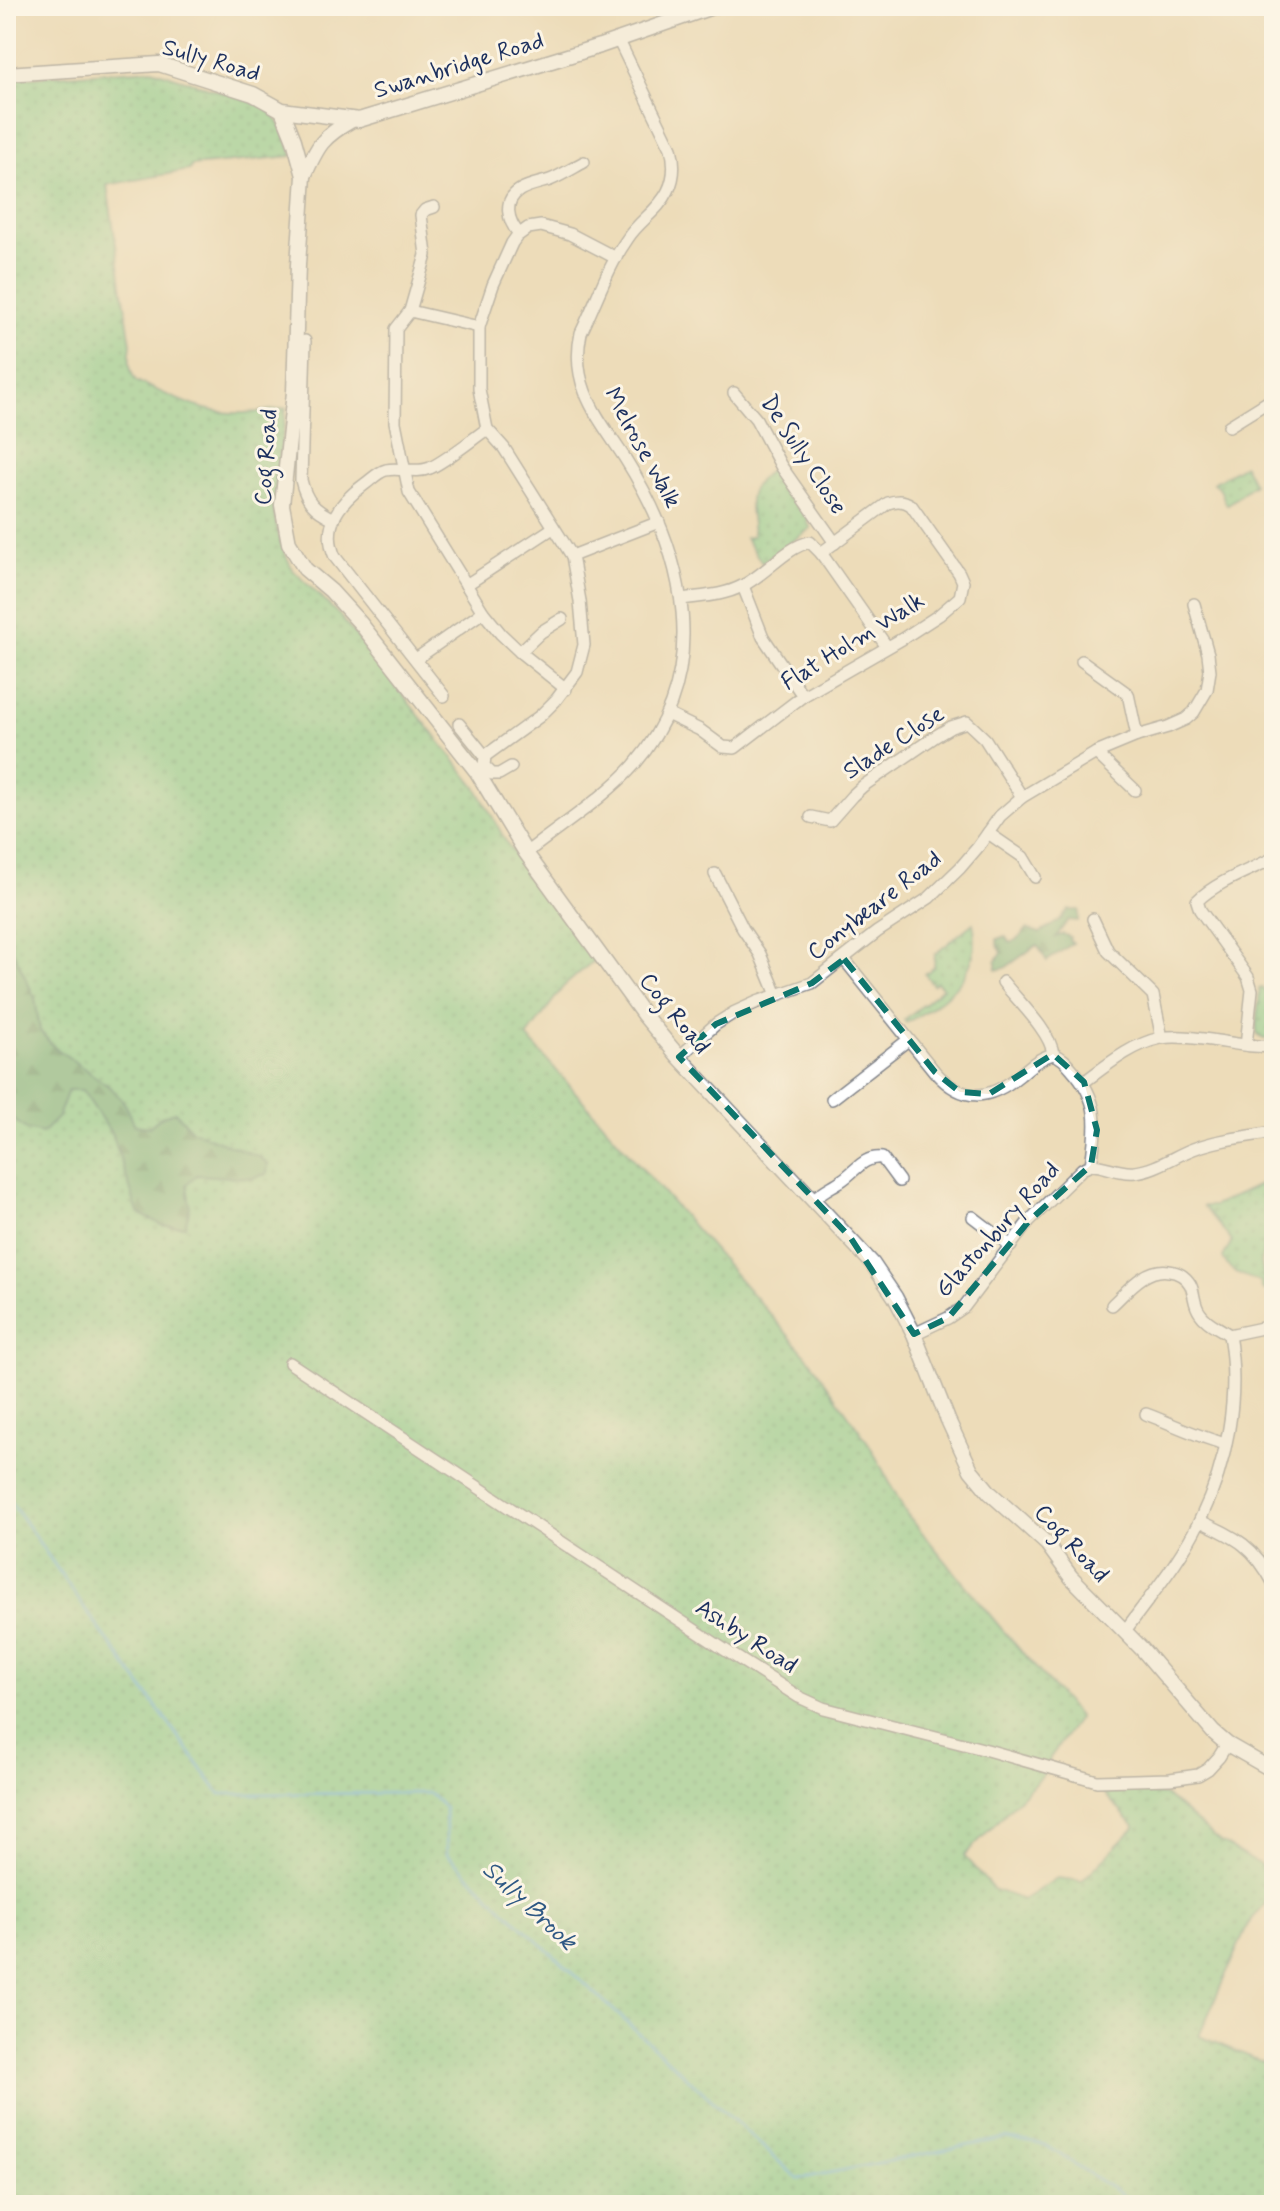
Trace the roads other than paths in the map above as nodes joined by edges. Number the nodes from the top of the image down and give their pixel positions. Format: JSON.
{"nodes":[{"id":1,"x":715,"y":6,"type":"edge"},
{"id":2,"x":618,"y":39,"type":"junction"},
{"id":3,"x":6,"y":74,"type":"edge"},
{"id":4,"x":282,"y":110,"type":"junction"},
{"id":5,"x":352,"y":120,"type":"junction"},
{"id":6,"x":584,"y":162,"type":"dead end"},
{"id":7,"x":304,"y":176,"type":"junction"},
{"id":8,"x":434,"y":207,"type":"dead end"},
{"id":9,"x":519,"y":234,"type":"junction"},
{"id":10,"x":616,"y":258,"type":"junction"},
{"id":11,"x":410,"y":311,"type":"junction"},
{"id":12,"x":479,"y":327,"type":"junction"},
{"id":13,"x":305,"y":341,"type":"dead end"},
{"id":14,"x":734,"y":393,"type":"dead end"},
{"id":15,"x":1274,"y":398,"type":"edge"},
{"id":16,"x":1229,"y":426,"type":"dead end"},
{"id":17,"x":487,"y":429,"type":"junction"},
{"id":18,"x":405,"y":470,"type":"junction"},
{"id":19,"x":334,"y":519,"type":"junction"},
{"id":20,"x":659,"y":522,"type":"junction"},
{"id":21,"x":553,"y":528,"type":"junction"},
{"id":22,"x":835,"y":543,"type":"junction"},
{"id":23,"x":821,"y":553,"type":"junction"},
{"id":24,"x":572,"y":556,"type":"junction"},
{"id":25,"x":466,"y":585,"type":"junction"},
{"id":26,"x":743,"y":586,"type":"junction"},
{"id":27,"x":681,"y":599,"type":"junction"},
{"id":28,"x":1194,"y":604,"type":"dead end"},
{"id":29,"x":483,"y":612,"type":"junction"},
{"id":30,"x":562,"y":619,"type":"dead end"},
{"id":31,"x":887,"y":647,"type":"junction"},
{"id":32,"x":520,"y":652,"type":"junction"},
{"id":33,"x":416,"y":659,"type":"junction"},
{"id":34,"x":1082,"y":661,"type":"dead end"},
{"id":35,"x":566,"y":689,"type":"junction"},
{"id":36,"x":444,"y":696,"type":"dead end"},
{"id":37,"x":803,"y":696,"type":"junction"},
{"id":38,"x":667,"y":714,"type":"junction"},
{"id":39,"x":459,"y":724,"type":"dead end"},
{"id":40,"x":1137,"y":736,"type":"junction"},
{"id":41,"x":1096,"y":753,"type":"junction"},
{"id":42,"x":485,"y":756,"type":"junction"},
{"id":43,"x":511,"y":767,"type":"dead end"},
{"id":44,"x":1135,"y":790,"type":"dead end"},
{"id":45,"x":1022,"y":797,"type":"junction"},
{"id":46,"x":811,"y":817,"type":"dead end"},
{"id":47,"x":988,"y":833,"type":"junction"},
{"id":48,"x":526,"y":853,"type":"junction"},
{"id":49,"x":1274,"y":858,"type":"edge"},
{"id":50,"x":715,"y":874,"type":"dead end"},
{"id":51,"x":1035,"y":877,"type":"dead end"},
{"id":52,"x":1093,"y":919,"type":"dead end"},
{"id":53,"x":844,"y":959,"type":"junction"},
{"id":54,"x":1003,"y":982,"type":"dead end"},
{"id":55,"x":777,"y":995,"type":"junction"},
{"id":56,"x":1162,"y":1038,"type":"junction"},
{"id":57,"x":908,"y":1040,"type":"junction"},
{"id":58,"x":1246,"y":1045,"type":"junction"},
{"id":59,"x":1274,"y":1046,"type":"edge"},
{"id":60,"x":1053,"y":1054,"type":"junction"},
{"id":61,"x":679,"y":1057,"type":"junction"},
{"id":62,"x":1084,"y":1082,"type":"junction"},
{"id":63,"x":832,"y":1099,"type":"dead end"},
{"id":64,"x":1274,"y":1132,"type":"edge"},
{"id":65,"x":1091,"y":1165,"type":"junction"},
{"id":66,"x":899,"y":1181,"type":"dead end"},
{"id":67,"x":814,"y":1199,"type":"junction"},
{"id":68,"x":973,"y":1217,"type":"dead end"},
{"id":69,"x":1011,"y":1246,"type":"junction"},
{"id":70,"x":1112,"y":1305,"type":"dead end"},
{"id":71,"x":1274,"y":1329,"type":"edge"},
{"id":72,"x":914,"y":1334,"type":"junction"},
{"id":73,"x":1229,"y":1335,"type":"junction"},
{"id":74,"x":290,"y":1363,"type":"dead end"},
{"id":75,"x":1146,"y":1414,"type":"dead end"},
{"id":76,"x":1226,"y":1444,"type":"junction"},
{"id":77,"x":1200,"y":1521,"type":"junction"},
{"id":78,"x":1270,"y":1565,"type":"edge"},
{"id":79,"x":1274,"y":1584,"type":"edge"},
{"id":80,"x":1125,"y":1631,"type":"junction"},
{"id":81,"x":1227,"y":1744,"type":"junction"},
{"id":82,"x":1274,"y":1771,"type":"edge"}],
"edges":[{"from":1,"to":2,"type":"street","name":"Swanbridge Road"},
{"from":2,"to":5,"type":"street","name":"Swanbridge Road"},
{"from":2,"to":10,"type":"street","name":"Melrose Walk"},
{"from":3,"to":4,"type":"street","name":"Sully Road"},
{"from":4,"to":5,"type":"street","name":"Sully Road"},
{"from":4,"to":7,"type":"street","name":"Cog Road"},
{"from":5,"to":7,"type":"street","name":"Cog Road"},
{"from":6,"to":9,"type":"street"},
{"from":7,"to":48,"type":"street","name":"Cog Road"},
{"from":8,"to":11,"type":"street"},
{"from":9,"to":10,"type":"street"},
{"from":9,"to":12,"type":"street"},
{"from":10,"to":20,"type":"street","name":"Melrose Walk"},
{"from":11,"to":12,"type":"street"},
{"from":11,"to":18,"type":"street"},
{"from":12,"to":17,"type":"street"},
{"from":13,"to":19,"type":"street"},
{"from":14,"to":22,"type":"street","name":"De Sully Close"},
{"from":15,"to":16,"type":"street"},
{"from":17,"to":18,"type":"street"},
{"from":17,"to":21,"type":"street"},
{"from":18,"to":19,"type":"street"},
{"from":18,"to":25,"type":"street"},
{"from":19,"to":33,"type":"street"},
{"from":20,"to":24,"type":"street"},
{"from":20,"to":27,"type":"street","name":"Melrose Walk"},
{"from":21,"to":24,"type":"street"},
{"from":21,"to":25,"type":"street"},
{"from":22,"to":23,"type":"street"},
{"from":22,"to":31,"type":"street","name":"Flat Holm Walk"},
{"from":23,"to":26,"type":"street"},
{"from":23,"to":31,"type":"street"},
{"from":24,"to":35,"type":"street"},
{"from":25,"to":29,"type":"street"},
{"from":26,"to":27,"type":"street"},
{"from":26,"to":37,"type":"street"},
{"from":27,"to":38,"type":"street","name":"Melrose Walk"},
{"from":28,"to":40,"type":"street","name":"Conybeare Road"},
{"from":29,"to":32,"type":"street"},
{"from":29,"to":33,"type":"street"},
{"from":30,"to":32,"type":"street"},
{"from":31,"to":37,"type":"street","name":"Flat Holm Walk"},
{"from":32,"to":35,"type":"street"},
{"from":33,"to":36,"type":"street"},
{"from":34,"to":40,"type":"street"},
{"from":35,"to":42,"type":"street"},
{"from":37,"to":38,"type":"street","name":"Flat Holm Walk"},
{"from":38,"to":48,"type":"street","name":"Melrose Walk"},
{"from":39,"to":42,"type":"street"},
{"from":40,"to":41,"type":"street","name":"Conybeare Road"},
{"from":41,"to":44,"type":"street"},
{"from":41,"to":45,"type":"street","name":"Conybeare Road"},
{"from":42,"to":43,"type":"street"},
{"from":45,"to":46,"type":"street","name":"Slade Close"},
{"from":45,"to":47,"type":"street","name":"Conybeare Road"},
{"from":47,"to":51,"type":"street"},
{"from":47,"to":53,"type":"street","name":"Conybeare Road"},
{"from":48,"to":61,"type":"street","name":"Cog Road"},
{"from":49,"to":58,"type":"street"},
{"from":50,"to":55,"type":"street"},
{"from":52,"to":56,"type":"street"},
{"from":53,"to":55,"type":"street","name":"Conybeare Road"},
{"from":53,"to":57,"type":"street"},
{"from":54,"to":60,"type":"street","name":"Glastonbury Road"},
{"from":55,"to":61,"type":"street","name":"Conybeare Road"},
{"from":56,"to":58,"type":"street"},
{"from":56,"to":62,"type":"street"},
{"from":57,"to":60,"type":"street"},
{"from":57,"to":63,"type":"street"},
{"from":58,"to":59,"type":"street"},
{"from":60,"to":62,"type":"street","name":"Glastonbury Road"},
{"from":61,"to":67,"type":"street","name":"Cog Road"},
{"from":62,"to":65,"type":"street","name":"Glastonbury Road"},
{"from":64,"to":65,"type":"street"},
{"from":65,"to":69,"type":"street","name":"Glastonbury Road"},
{"from":66,"to":67,"type":"street"},
{"from":67,"to":72,"type":"street","name":"Cog Road"},
{"from":68,"to":69,"type":"street"},
{"from":69,"to":72,"type":"street","name":"Glastonbury Road"},
{"from":70,"to":73,"type":"street"},
{"from":71,"to":73,"type":"street"},
{"from":72,"to":80,"type":"street","name":"Cog Road"},
{"from":73,"to":76,"type":"street"},
{"from":74,"to":81,"type":"street","name":"Ashby Road"},
{"from":75,"to":76,"type":"street"},
{"from":76,"to":77,"type":"street"},
{"from":77,"to":78,"type":"street"},
{"from":77,"to":80,"type":"street"},
{"from":78,"to":79,"type":"street"},
{"from":80,"to":81,"type":"street","name":"Cog Road"},
{"from":81,"to":82,"type":"street","name":"Cog Road"}]}
